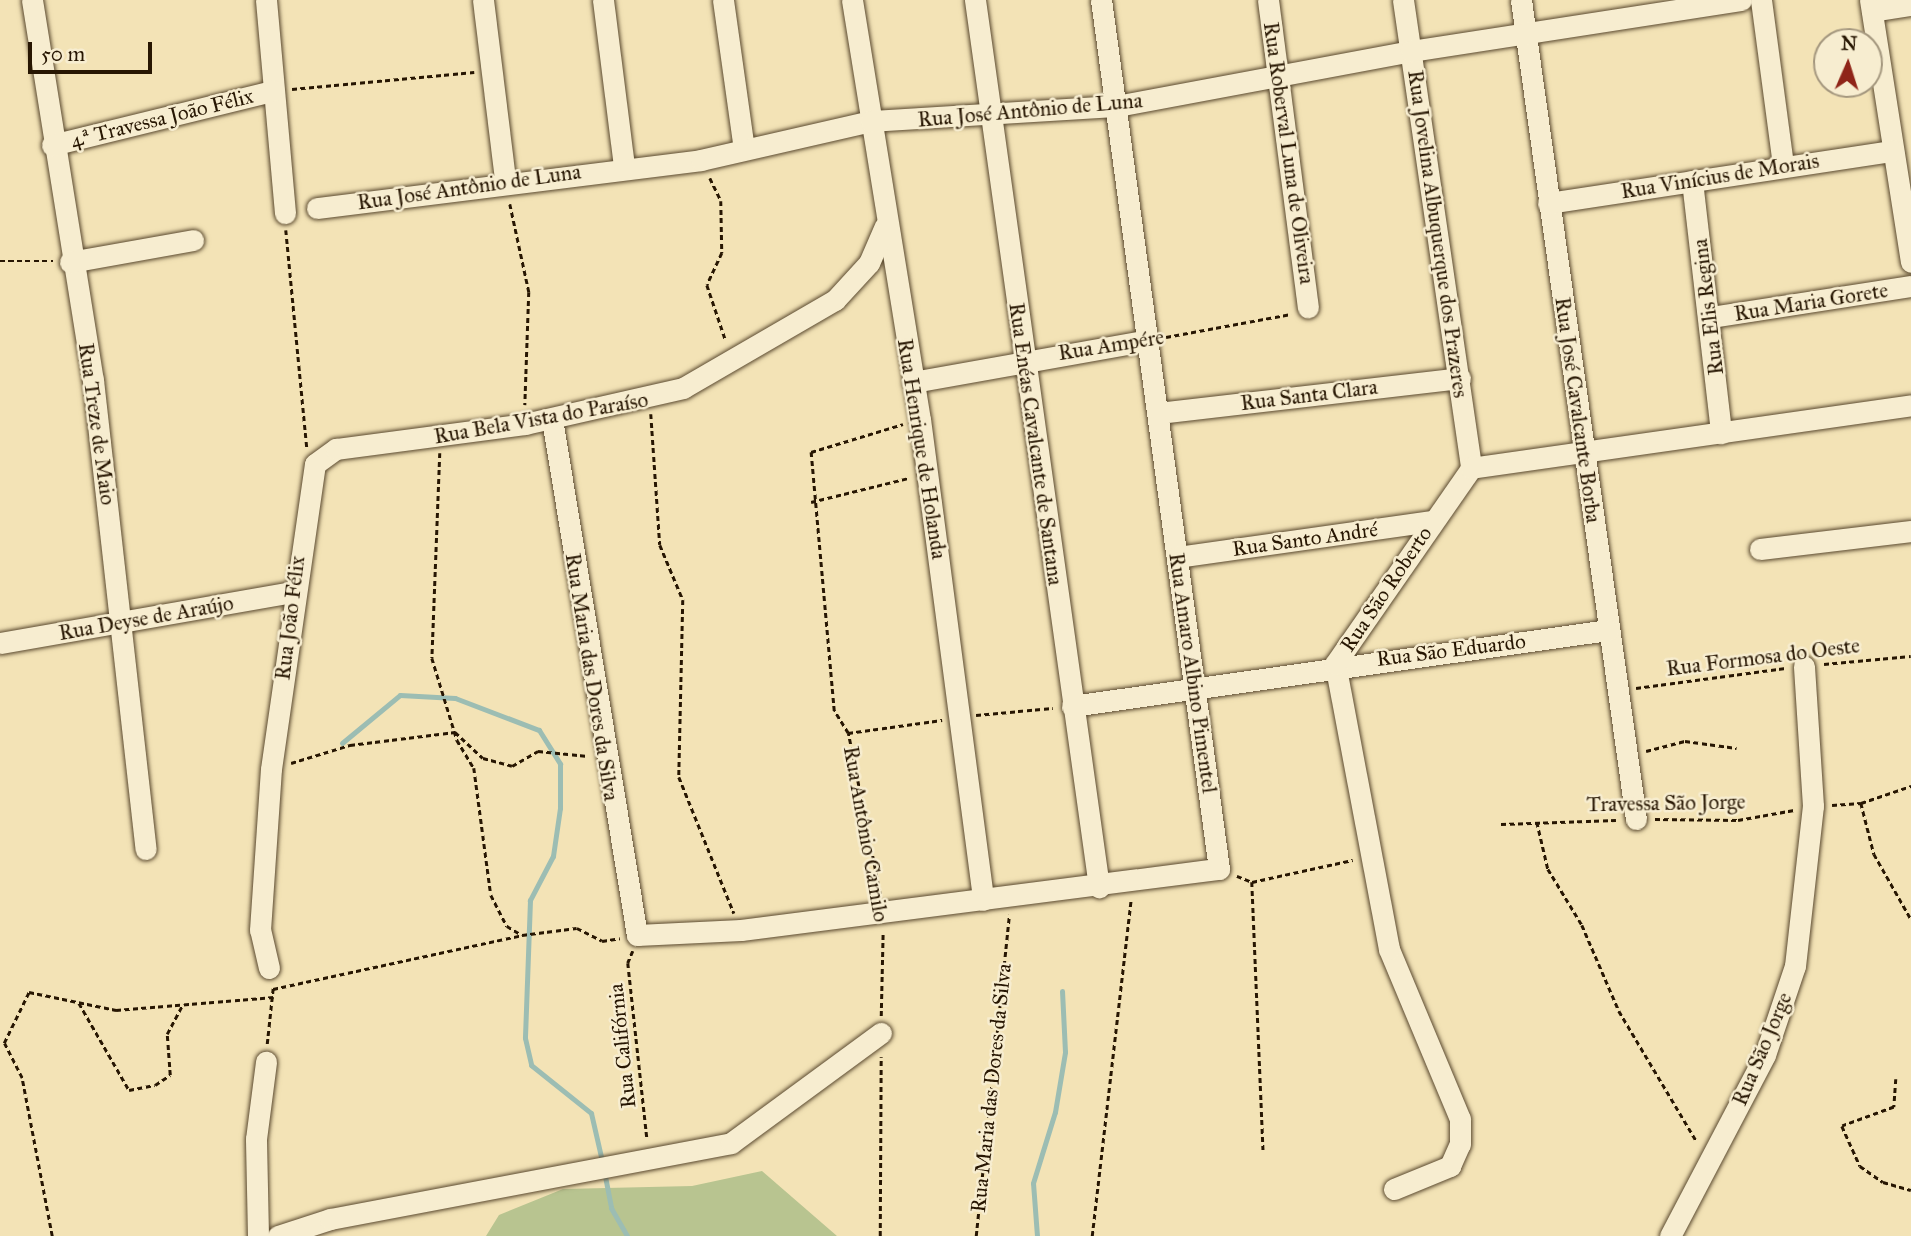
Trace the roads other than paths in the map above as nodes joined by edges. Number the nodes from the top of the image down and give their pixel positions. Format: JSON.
{"nodes":[{"id":1,"x":34,"y":0,"type":"edge"},
{"id":2,"x":266,"y":0,"type":"edge"},
{"id":3,"x":483,"y":0,"type":"edge"},
{"id":4,"x":603,"y":0,"type":"edge"},
{"id":5,"x":723,"y":0,"type":"edge"},
{"id":6,"x":852,"y":0,"type":"edge"},
{"id":7,"x":975,"y":0,"type":"edge"},
{"id":8,"x":1101,"y":0,"type":"edge"},
{"id":9,"x":1268,"y":0,"type":"edge"},
{"id":10,"x":1403,"y":0,"type":"edge"},
{"id":11,"x":1521,"y":0,"type":"edge"},
{"id":12,"x":1741,"y":0,"type":"edge"},
{"id":13,"x":1760,"y":0,"type":"edge"},
{"id":14,"x":1871,"y":5,"type":"edge"},
{"id":15,"x":1911,"y":5,"type":"edge"},
{"id":16,"x":1641,"y":8,"type":"edge"},
{"id":17,"x":1526,"y":33,"type":"junction"},
{"id":18,"x":1411,"y":51,"type":"junction"},
{"id":19,"x":1278,"y":78,"type":"junction"},
{"id":20,"x":272,"y":91,"type":"junction"},
{"id":21,"x":1117,"y":106,"type":"junction"},
{"id":22,"x":992,"y":116,"type":"junction"},
{"id":23,"x":871,"y":121,"type":"junction"},
{"id":24,"x":52,"y":145,"type":"junction"},
{"id":25,"x":744,"y":149,"type":"junction"},
{"id":26,"x":1893,"y":151,"type":"junction"},
{"id":27,"x":1783,"y":165,"type":"junction"},
{"id":28,"x":624,"y":166,"type":"junction"},
{"id":29,"x":505,"y":180,"type":"junction"},
{"id":30,"x":1692,"y":181,"type":"junction"},
{"id":31,"x":1548,"y":203,"type":"junction"},
{"id":32,"x":317,"y":208,"type":"dead end"},
{"id":33,"x":285,"y":213,"type":"road end"},
{"id":34,"x":885,"y":226,"type":"junction"},
{"id":35,"x":193,"y":240,"type":"dead end"},
{"id":36,"x":70,"y":262,"type":"junction"},
{"id":37,"x":1911,"y":262,"type":"edge"},
{"id":38,"x":1911,"y":286,"type":"edge"},
{"id":39,"x":1308,"y":307,"type":"road end"},
{"id":40,"x":1711,"y":317,"type":"junction"},
{"id":41,"x":1149,"y":340,"type":"junction"},
{"id":42,"x":1023,"y":359,"type":"junction"},
{"id":43,"x":1460,"y":378,"type":"junction"},
{"id":44,"x":913,"y":382,"type":"junction"},
{"id":45,"x":1911,"y":405,"type":"edge"},
{"id":46,"x":1158,"y":413,"type":"junction"},
{"id":47,"x":552,"y":419,"type":"junction"},
{"id":48,"x":1721,"y":433,"type":"junction"},
{"id":49,"x":1585,"y":454,"type":"junction"},
{"id":50,"x":1471,"y":468,"type":"junction"},
{"id":51,"x":309,"y":473,"type":"joint"},
{"id":52,"x":1432,"y":522,"type":"junction"},
{"id":53,"x":1911,"y":531,"type":"edge"},
{"id":54,"x":1760,"y":549,"type":"dead end"},
{"id":55,"x":1178,"y":557,"type":"junction"},
{"id":56,"x":293,"y":592,"type":"junction"},
{"id":57,"x":121,"y":621,"type":"junction"},
{"id":58,"x":1608,"y":630,"type":"junction"},
{"id":59,"x":0,"y":643,"type":"edge"},
{"id":60,"x":1335,"y":664,"type":"junction"},
{"id":61,"x":1804,"y":666,"type":"road end"},
{"id":62,"x":1192,"y":684,"type":"junction"},
{"id":63,"x":1072,"y":706,"type":"junction"},
{"id":64,"x":1636,"y":819,"type":"road end"},
{"id":65,"x":146,"y":849,"type":"dead end"},
{"id":66,"x":1099,"y":887,"type":"junction"},
{"id":67,"x":983,"y":900,"type":"junction"},
{"id":68,"x":271,"y":978,"type":"road end"},
{"id":69,"x":881,"y":1033,"type":"road end"},
{"id":70,"x":267,"y":1062,"type":"road end"},
{"id":71,"x":1394,"y":1189,"type":"dead end"},
{"id":72,"x":258,"y":1236,"type":"edge"},
{"id":73,"x":278,"y":1236,"type":"edge"},
{"id":74,"x":1670,"y":1236,"type":"edge"}],
"edges":[{"from":1,"to":24,"type":"street","name":"Rua Treze de Maio"},
{"from":2,"to":20,"type":"street"},
{"from":3,"to":29,"type":"street"},
{"from":4,"to":28,"type":"street"},
{"from":5,"to":25,"type":"street"},
{"from":6,"to":23,"type":"street","name":"Rua Henrique de Holanda"},
{"from":7,"to":22,"type":"street","name":"Rua Enéas Cavalcante de Santana"},
{"from":8,"to":21,"type":"street","name":"Rua Amaro Albino Pimentel"},
{"from":9,"to":19,"type":"street","name":"Rua Roberval Luna de Oliveira"},
{"from":10,"to":18,"type":"street","name":"Rua Jovelina Albuquerque dos Prazeres"},
{"from":11,"to":17,"type":"street","name":"Rua José Cavalcante Borba"},
{"from":12,"to":16,"type":"street","name":"Rua José Antônio de Luna"},
{"from":13,"to":27,"type":"street"},
{"from":14,"to":15,"type":"street"},
{"from":14,"to":26,"type":"street"},
{"from":16,"to":17,"type":"street","name":"Rua José Antônio de Luna"},
{"from":17,"to":18,"type":"street","name":"Rua José Antônio de Luna"},
{"from":17,"to":31,"type":"street","name":"Rua José Cavalcante Borba"},
{"from":18,"to":19,"type":"street","name":"Rua José Antônio de Luna"},
{"from":18,"to":43,"type":"street","name":"Rua Jovelina Albuquerque dos Prazeres"},
{"from":19,"to":21,"type":"street","name":"Rua José Antônio de Luna"},
{"from":19,"to":39,"type":"street","name":"Rua Roberval Luna de Oliveira"},
{"from":20,"to":24,"type":"street","name":"4ª Travessa João Félix"},
{"from":20,"to":33,"type":"street"},
{"from":21,"to":22,"type":"street","name":"Rua José Antônio de Luna"},
{"from":21,"to":41,"type":"street","name":"Rua Amaro Albino Pimentel"},
{"from":22,"to":23,"type":"street","name":"Rua José Antônio de Luna"},
{"from":22,"to":42,"type":"street","name":"Rua Enéas Cavalcante de Santana"},
{"from":23,"to":25,"type":"street","name":"Rua José Antônio de Luna"},
{"from":23,"to":34,"type":"street","name":"Rua Henrique de Holanda"},
{"from":24,"to":36,"type":"street","name":"Rua Treze de Maio"},
{"from":25,"to":28,"type":"street","name":"Rua José Antônio de Luna"},
{"from":26,"to":27,"type":"street","name":"Rua Vinícius de Morais"},
{"from":26,"to":37,"type":"street"},
{"from":27,"to":30,"type":"street","name":"Rua Vinícius de Morais"},
{"from":28,"to":29,"type":"street","name":"Rua José Antônio de Luna"},
{"from":29,"to":32,"type":"street","name":"Rua José Antônio de Luna"},
{"from":30,"to":31,"type":"street","name":"Rua Vinícius de Morais"},
{"from":30,"to":40,"type":"street","name":"Rua Elis Regina"},
{"from":31,"to":49,"type":"street","name":"Rua José Cavalcante Borba"},
{"from":34,"to":44,"type":"street","name":"Rua Henrique de Holanda"},
{"from":34,"to":47,"type":"street","name":"Rua Bela Vista do Paraíso"},
{"from":35,"to":36,"type":"street"},
{"from":36,"to":57,"type":"street","name":"Rua Treze de Maio"},
{"from":38,"to":40,"type":"street","name":"Rua Maria Gorete"},
{"from":40,"to":48,"type":"street","name":"Rua Elis Regina"},
{"from":41,"to":42,"type":"street","name":"Rua Ampére"},
{"from":41,"to":46,"type":"street","name":"Rua Amaro Albino Pimentel"},
{"from":42,"to":44,"type":"street","name":"Rua Ampére"},
{"from":42,"to":63,"type":"street","name":"Rua Enéas Cavalcante de Santana"},
{"from":43,"to":46,"type":"street","name":"Rua Santa Clara"},
{"from":43,"to":50,"type":"street","name":"Rua Jovelina Albuquerque dos Prazeres"},
{"from":44,"to":67,"type":"street","name":"Rua Henrique de Holanda"},
{"from":45,"to":48,"type":"street"},
{"from":46,"to":55,"type":"street","name":"Rua Amaro Albino Pimentel"},
{"from":47,"to":51,"type":"street","name":"Rua Bela Vista do Paraíso"},
{"from":47,"to":67,"type":"street","name":"Rua Maria das Dores da Silva"},
{"from":48,"to":49,"type":"street"},
{"from":49,"to":50,"type":"street"},
{"from":49,"to":58,"type":"street","name":"Rua José Cavalcante Borba"},
{"from":50,"to":52,"type":"street","name":"Rua São Roberto"},
{"from":51,"to":56,"type":"street","name":"Rua João Félix"},
{"from":52,"to":55,"type":"street","name":"Rua Santo André"},
{"from":52,"to":60,"type":"street","name":"Rua São Roberto"},
{"from":53,"to":54,"type":"street"},
{"from":55,"to":62,"type":"street","name":"Rua Amaro Albino Pimentel"},
{"from":56,"to":57,"type":"street","name":"Rua Deyse de Araújo"},
{"from":56,"to":68,"type":"street","name":"Rua João Félix"},
{"from":57,"to":59,"type":"street","name":"Rua Deyse de Araújo"},
{"from":57,"to":65,"type":"street","name":"Rua Treze de Maio"},
{"from":58,"to":60,"type":"street","name":"Rua São Eduardo"},
{"from":58,"to":64,"type":"street","name":"Rua José Cavalcante Borba"},
{"from":60,"to":62,"type":"street","name":"Rua São Eduardo"},
{"from":60,"to":71,"type":"street","name":"Rua São Roberto"},
{"from":61,"to":74,"type":"street","name":"Rua São Jorge"},
{"from":62,"to":63,"type":"street","name":"Rua São Eduardo"},
{"from":62,"to":66,"type":"street","name":"Rua Amaro Albino Pimentel"},
{"from":63,"to":66,"type":"street","name":"Rua Enéas Cavalcante de Santana"},
{"from":66,"to":67,"type":"street"},
{"from":69,"to":73,"type":"street"},
{"from":70,"to":72,"type":"street"}]}
